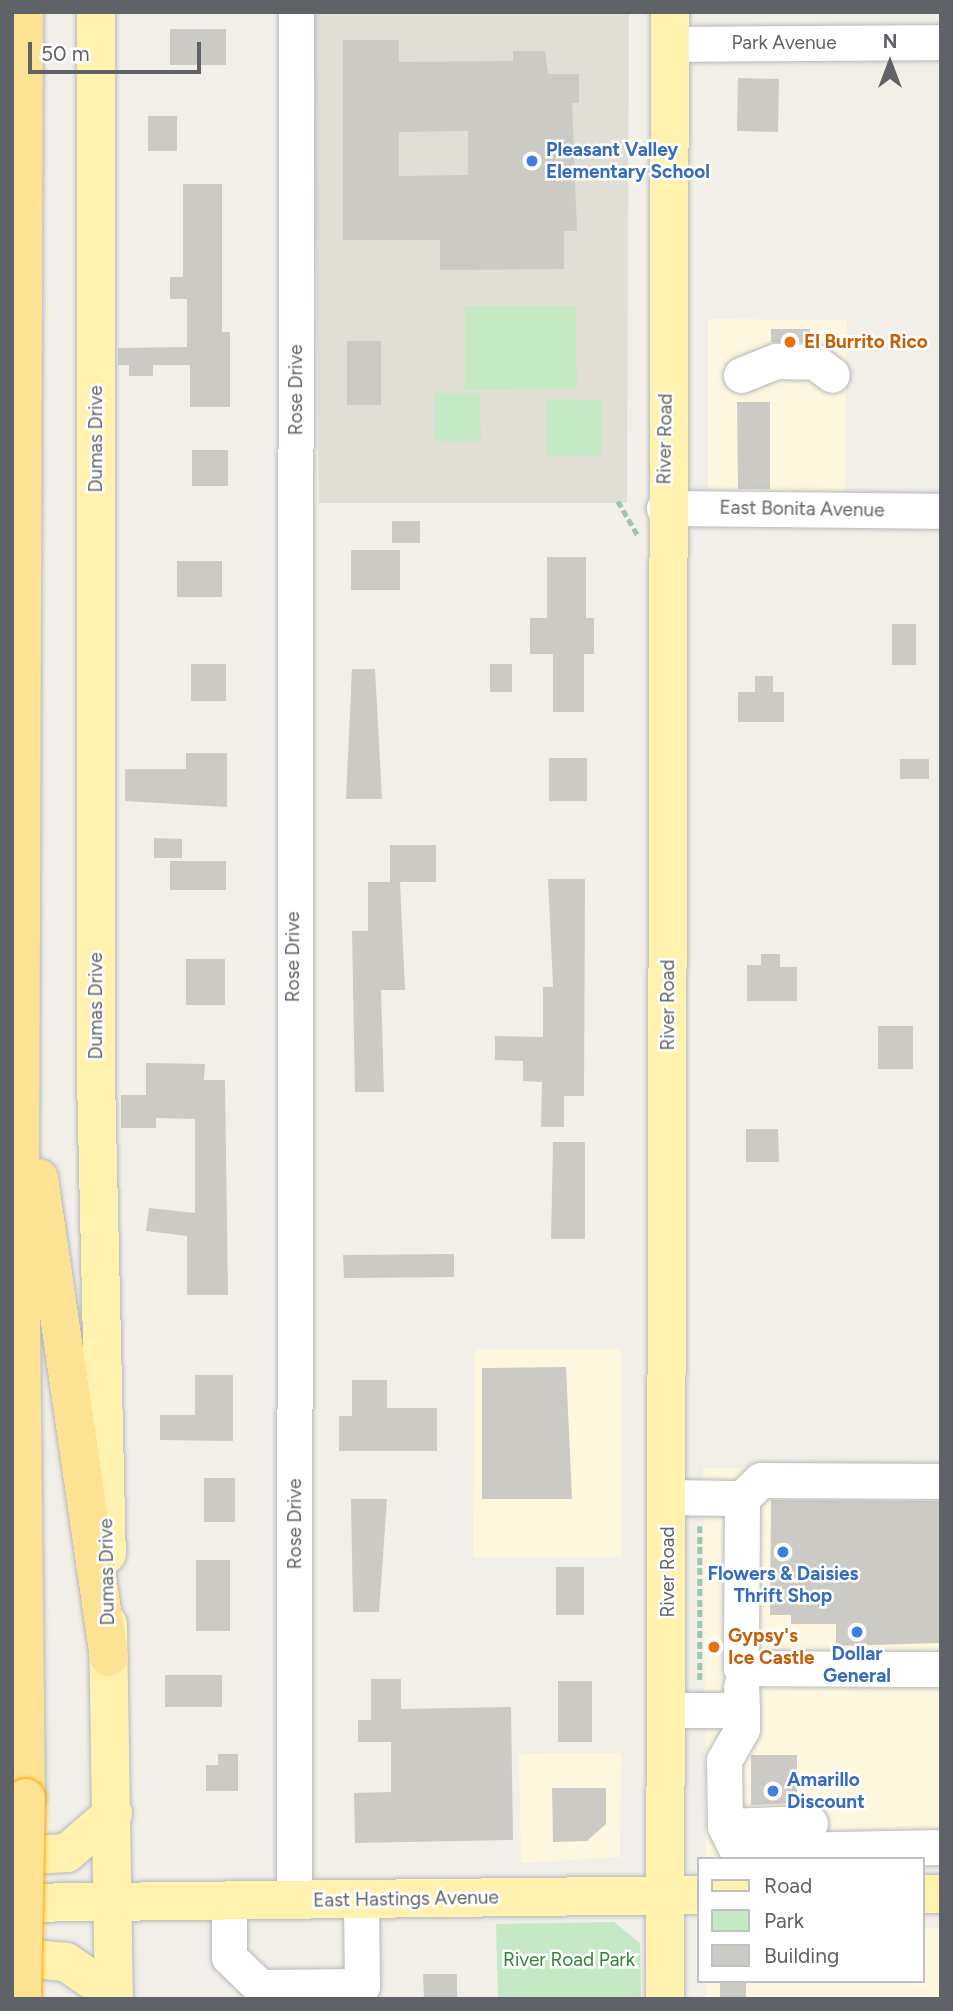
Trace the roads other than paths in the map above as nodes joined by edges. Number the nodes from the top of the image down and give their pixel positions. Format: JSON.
{"nodes":[{"id":1,"x":24,"y":12,"type":"edge"},
{"id":2,"x":96,"y":12,"type":"edge"},
{"id":3,"x":296,"y":12,"type":"edge"},
{"id":4,"x":670,"y":28,"type":"edge"},
{"id":5,"x":941,"y":42,"type":"edge"},
{"id":6,"x":740,"y":375,"type":"dead end"},
{"id":7,"x":831,"y":375,"type":"dead end"},
{"id":8,"x":664,"y":508,"type":"junction"},
{"id":9,"x":941,"y":511,"type":"edge"},
{"id":10,"x":22,"y":1066,"type":"junction"},
{"id":11,"x":941,"y":1482,"type":"edge"},
{"id":12,"x":686,"y":1498,"type":"junction"},
{"id":13,"x":739,"y":1500,"type":"junction"},
{"id":14,"x":109,"y":1657,"type":"junction"},
{"id":15,"x":741,"y":1668,"type":"junction"},
{"id":16,"x":941,"y":1669,"type":"edge"},
{"id":17,"x":686,"y":1710,"type":"junction"},
{"id":18,"x":742,"y":1710,"type":"junction"},
{"id":19,"x":113,"y":1813,"type":"junction"},
{"id":20,"x":810,"y":1823,"type":"dead end"},
{"id":21,"x":725,"y":1826,"type":"junction"},
{"id":22,"x":941,"y":1847,"type":"edge"},
{"id":23,"x":12,"y":1856,"type":"edge"},
{"id":24,"x":682,"y":1895,"type":"edge"},
{"id":25,"x":361,"y":1900,"type":"junction"},
{"id":26,"x":294,"y":1901,"type":"junction"},
{"id":27,"x":229,"y":1902,"type":"junction"},
{"id":28,"x":12,"y":1903,"type":"edge"},
{"id":29,"x":112,"y":1903,"type":"junction"},
{"id":30,"x":12,"y":1957,"type":"edge"},
{"id":31,"x":114,"y":1997,"type":"edge"},
{"id":32,"x":22,"y":1999,"type":"edge"},
{"id":33,"x":664,"y":1999,"type":"edge"}],
"edges":[{"from":1,"to":10,"type":"highway"},
{"from":2,"to":14,"type":"main road","name":"Dumas Drive"},
{"from":3,"to":26,"type":"street","name":"Rose Drive"},
{"from":4,"to":5,"type":"street","name":"Park Avenue"},
{"from":4,"to":8,"type":"main road","name":"River Road"},
{"from":6,"to":7,"type":"street"},
{"from":8,"to":9,"type":"street","name":"East Bonita Avenue"},
{"from":8,"to":12,"type":"main road","name":"River Road"},
{"from":10,"to":14,"type":"highway"},
{"from":10,"to":32,"type":"highway","bridge":true},
{"from":11,"to":13,"type":"street"},
{"from":12,"to":13,"type":"street"},
{"from":12,"to":17,"type":"main road","name":"River Road"},
{"from":13,"to":15,"type":"street"},
{"from":14,"to":19,"type":"main road","name":"Dumas Drive"},
{"from":15,"to":16,"type":"street"},
{"from":15,"to":18,"type":"street"},
{"from":17,"to":18,"type":"street"},
{"from":17,"to":24,"type":"main road","name":"River Road"},
{"from":18,"to":21,"type":"street"},
{"from":19,"to":23,"type":"main road"},
{"from":19,"to":29,"type":"main road","name":"Dumas Drive"},
{"from":20,"to":21,"type":"street"},
{"from":21,"to":22,"type":"street"},
{"from":24,"to":25,"type":"main road","name":"East Hastings Avenue"},
{"from":24,"to":33,"type":"main road","name":"River Road"},
{"from":25,"to":26,"type":"main road","name":"East Hastings Avenue"},
{"from":25,"to":27,"type":"street"},
{"from":26,"to":27,"type":"main road","name":"East Hastings Avenue"},
{"from":27,"to":29,"type":"main road","name":"East Hastings Avenue"},
{"from":28,"to":29,"type":"main road","name":"East Hastings Avenue"},
{"from":29,"to":31,"type":"main road","name":"Dumas Drive"},
{"from":30,"to":31,"type":"main road"}]}
